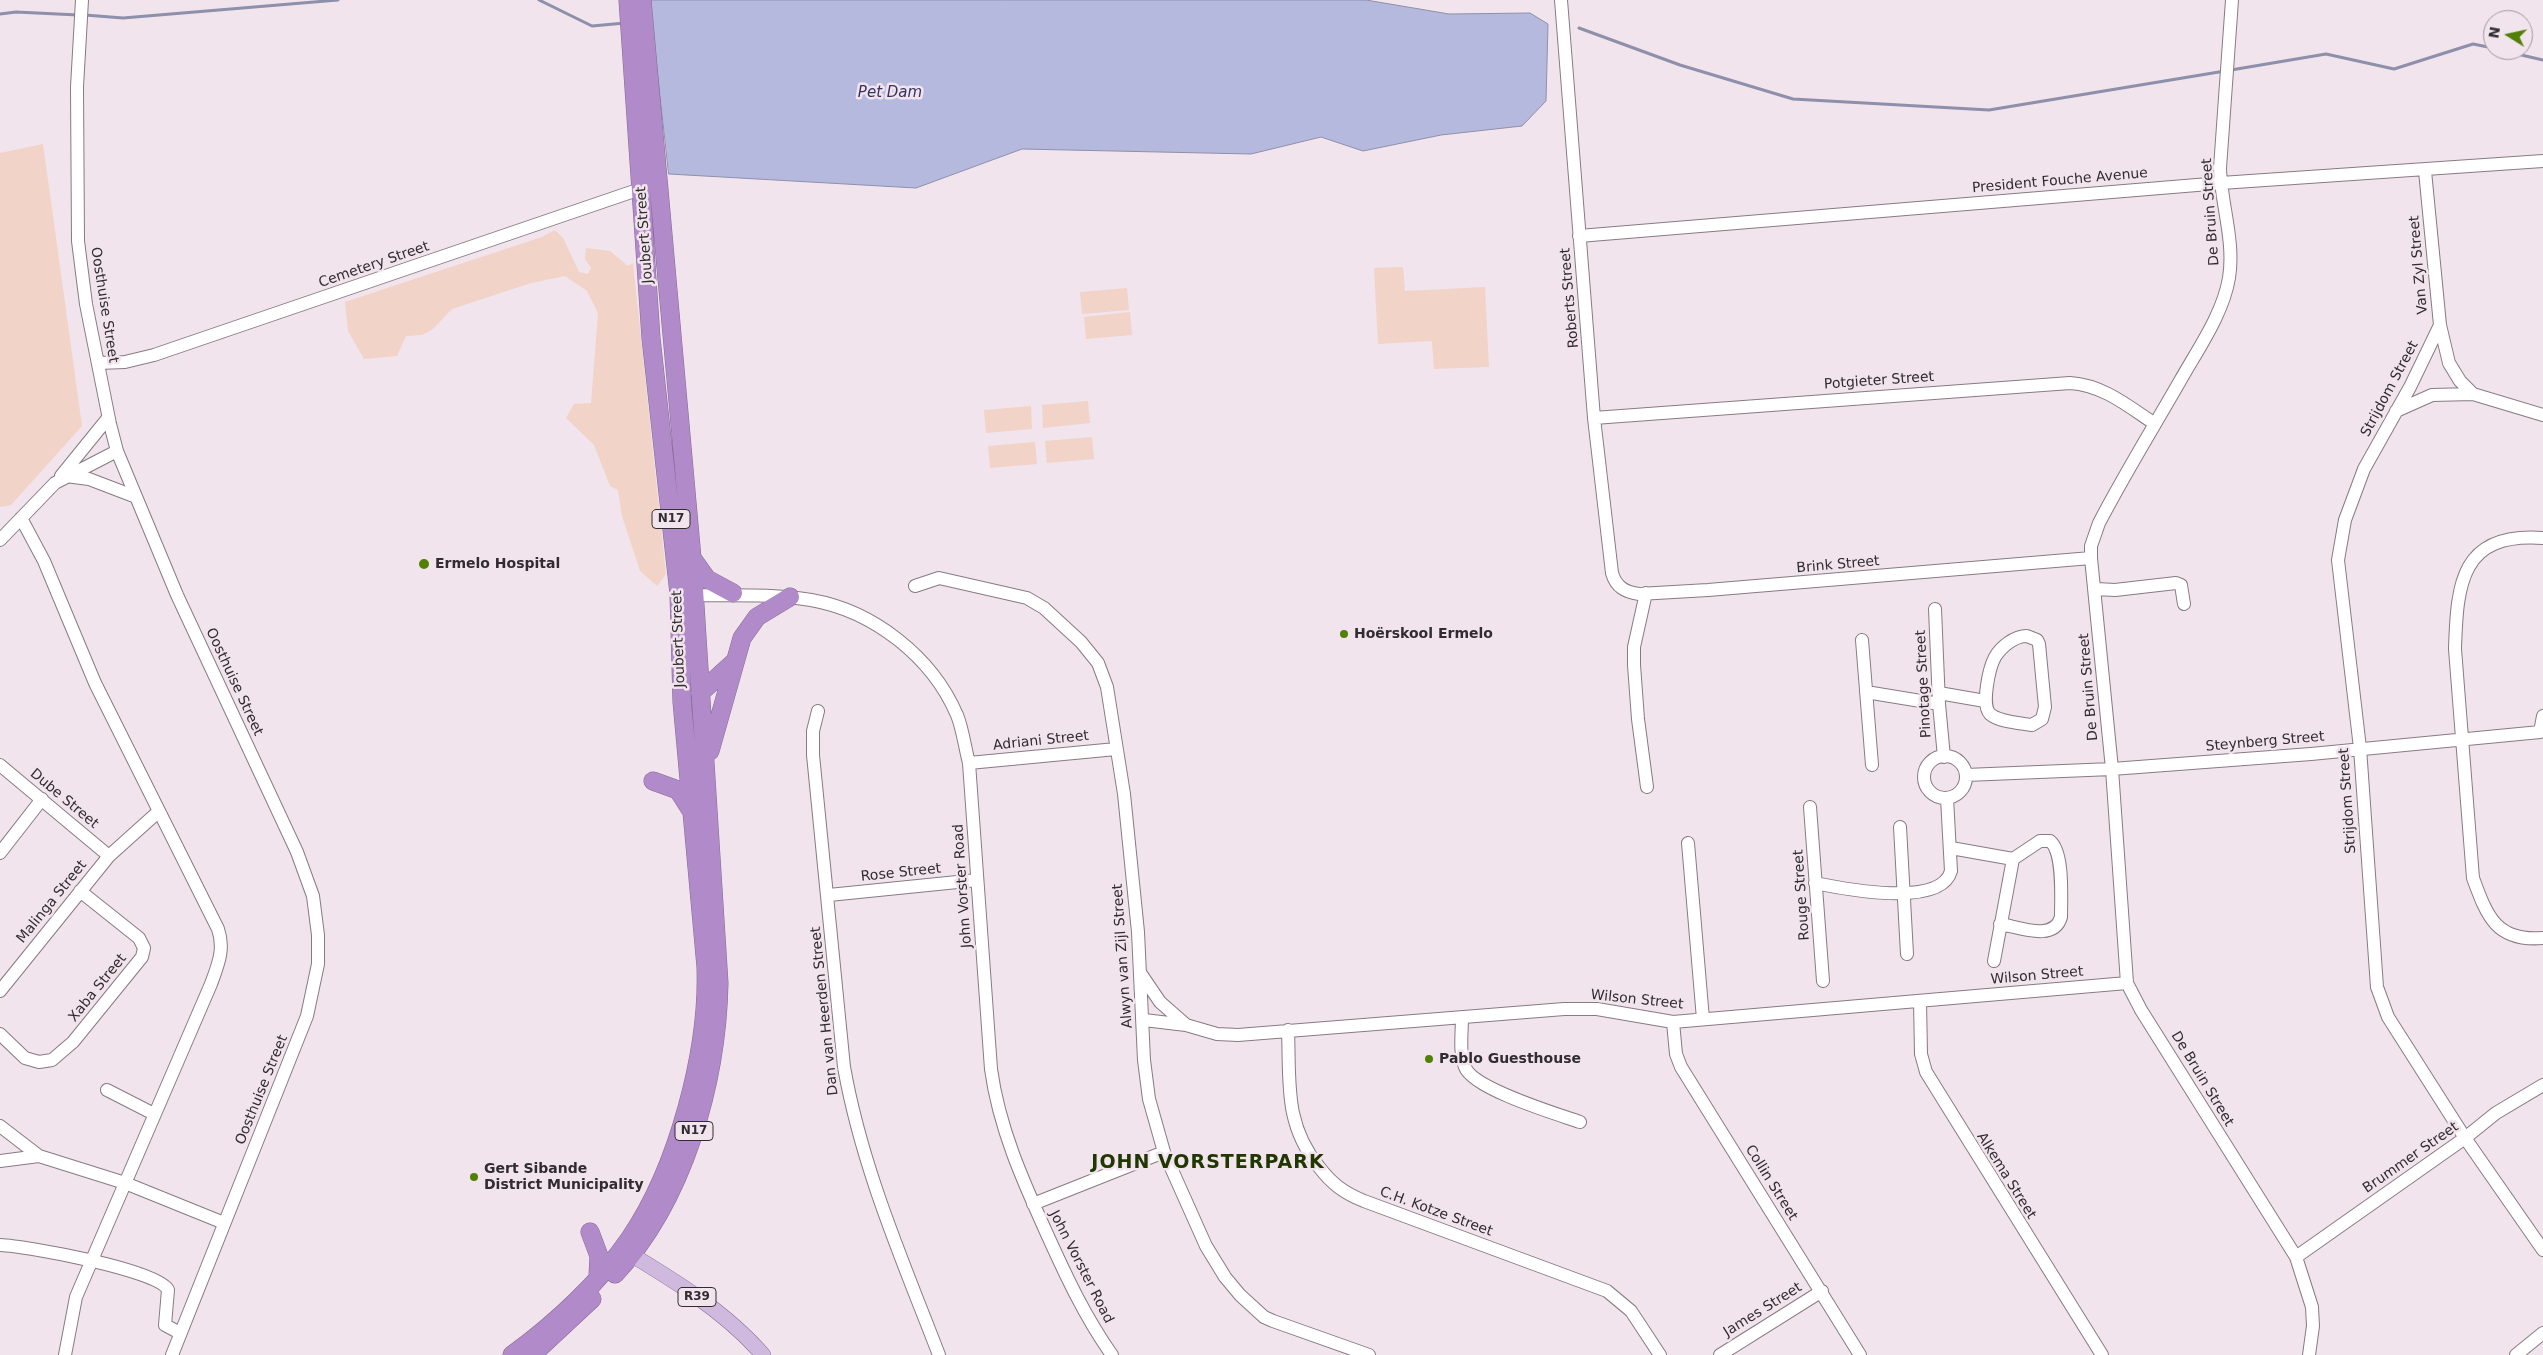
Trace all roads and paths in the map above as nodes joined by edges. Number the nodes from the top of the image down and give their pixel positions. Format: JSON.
{"nodes":[{"id":1,"x":1561,"y":0,"type":"edge"},
{"id":2,"x":2232,"y":0,"type":"edge"},
{"id":3,"x":82,"y":2,"type":"edge"},
{"id":4,"x":636,"y":6,"type":"edge"},
{"id":5,"x":2543,"y":161,"type":"edge"},
{"id":6,"x":2426,"y":171,"type":"junction"},
{"id":7,"x":2221,"y":183,"type":"junction"},
{"id":8,"x":650,"y":186,"type":"junction"},
{"id":9,"x":1580,"y":236,"type":"junction"},
{"id":10,"x":2440,"y":325,"type":"junction"},
{"id":11,"x":98,"y":363,"type":"junction"},
{"id":12,"x":2473,"y":394,"type":"junction"},
{"id":13,"x":2396,"y":411,"type":"junction"},
{"id":14,"x":2543,"y":415,"type":"edge"},
{"id":15,"x":108,"y":418,"type":"junction"},
{"id":16,"x":1594,"y":418,"type":"junction"},
{"id":17,"x":2155,"y":424,"type":"junction"},
{"id":18,"x":117,"y":451,"type":"junction"},
{"id":19,"x":66,"y":476,"type":"junction"},
{"id":20,"x":55,"y":483,"type":"junction"},
{"id":21,"x":136,"y":497,"type":"junction"},
{"id":22,"x":21,"y":518,"type":"junction"},
{"id":23,"x":2543,"y":538,"type":"edge"},
{"id":24,"x":0,"y":540,"type":"edge"},
{"id":25,"x":692,"y":558,"type":"junction"},
{"id":26,"x":1610,"y":558,"type":"joint"},
{"id":27,"x":2091,"y":558,"type":"junction"},
{"id":28,"x":915,"y":586,"type":"dead end"},
{"id":29,"x":2096,"y":589,"type":"junction"},
{"id":30,"x":733,"y":593,"type":"junction"},
{"id":31,"x":1646,"y":594,"type":"junction"},
{"id":32,"x":686,"y":595,"type":"junction"},
{"id":33,"x":790,"y":598,"type":"junction"},
{"id":34,"x":2184,"y":604,"type":"dead end"},
{"id":35,"x":1936,"y":609,"type":"dead end"},
{"id":36,"x":1862,"y":640,"type":"dead end"},
{"id":37,"x":734,"y":662,"type":"junction"},
{"id":38,"x":1866,"y":692,"type":"junction"},
{"id":39,"x":700,"y":693,"type":"junction"},
{"id":40,"x":1939,"y":699,"type":"junction"},
{"id":41,"x":1985,"y":701,"type":"junction"},
{"id":42,"x":818,"y":711,"type":"dead end"},
{"id":43,"x":2543,"y":716,"type":"edge"},
{"id":44,"x":2541,"y":736,"type":"edge"},
{"id":45,"x":2463,"y":739,"type":"junction"},
{"id":46,"x":2360,"y":748,"type":"junction"},
{"id":47,"x":1116,"y":749,"type":"junction"},
{"id":48,"x":1944,"y":757,"type":"junction"},
{"id":49,"x":707,"y":763,"type":"junction"},
{"id":50,"x":969,"y":763,"type":"junction"},
{"id":51,"x":0,"y":765,"type":"edge"},
{"id":52,"x":1872,"y":765,"type":"dead end"},
{"id":53,"x":2112,"y":769,"type":"junction"},
{"id":54,"x":1966,"y":775,"type":"junction"},
{"id":55,"x":653,"y":781,"type":"dead end"},
{"id":56,"x":1647,"y":787,"type":"dead end"},
{"id":57,"x":1947,"y":798,"type":"junction"},
{"id":58,"x":42,"y":799,"type":"junction"},
{"id":59,"x":1810,"y":807,"type":"dead end"},
{"id":60,"x":158,"y":812,"type":"junction"},
{"id":61,"x":691,"y":812,"type":"junction"},
{"id":62,"x":1900,"y":827,"type":"dead end"},
{"id":63,"x":1688,"y":843,"type":"dead end"},
{"id":64,"x":1951,"y":848,"type":"junction"},
{"id":65,"x":0,"y":853,"type":"edge"},
{"id":66,"x":109,"y":856,"type":"junction"},
{"id":67,"x":2013,"y":859,"type":"junction"},
{"id":68,"x":977,"y":880,"type":"junction"},
{"id":69,"x":1815,"y":883,"type":"junction"},
{"id":70,"x":80,"y":891,"type":"junction"},
{"id":71,"x":1904,"y":892,"type":"junction"},
{"id":72,"x":829,"y":895,"type":"junction"},
{"id":73,"x":2000,"y":924,"type":"junction"},
{"id":74,"x":2543,"y":938,"type":"edge"},
{"id":75,"x":1907,"y":954,"type":"dead end"},
{"id":76,"x":1994,"y":961,"type":"dead end"},
{"id":77,"x":1141,"y":974,"type":"junction"},
{"id":78,"x":1823,"y":981,"type":"dead end"},
{"id":79,"x":2128,"y":983,"type":"junction"},
{"id":80,"x":0,"y":990,"type":"edge"},
{"id":81,"x":1920,"y":1001,"type":"junction"},
{"id":82,"x":1462,"y":1017,"type":"junction"},
{"id":83,"x":1703,"y":1019,"type":"junction"},
{"id":84,"x":1144,"y":1020,"type":"junction"},
{"id":85,"x":1673,"y":1022,"type":"junction"},
{"id":86,"x":1186,"y":1024,"type":"junction"},
{"id":87,"x":1288,"y":1030,"type":"junction"},
{"id":88,"x":0,"y":1034,"type":"edge"},
{"id":89,"x":2543,"y":1085,"type":"edge"},
{"id":90,"x":107,"y":1090,"type":"dead end"},
{"id":91,"x":154,"y":1114,"type":"junction"},
{"id":92,"x":1580,"y":1122,"type":"dead end"},
{"id":93,"x":0,"y":1126,"type":"edge"},
{"id":94,"x":2466,"y":1138,"type":"junction"},
{"id":95,"x":1164,"y":1152,"type":"junction"},
{"id":96,"x":39,"y":1156,"type":"junction"},
{"id":97,"x":0,"y":1161,"type":"edge"},
{"id":98,"x":125,"y":1183,"type":"junction"},
{"id":99,"x":1033,"y":1204,"type":"junction"},
{"id":100,"x":224,"y":1223,"type":"junction"},
{"id":101,"x":590,"y":1232,"type":"dead end"},
{"id":102,"x":0,"y":1245,"type":"edge"},
{"id":103,"x":2543,"y":1250,"type":"edge"},
{"id":104,"x":627,"y":1252,"type":"junction"},
{"id":105,"x":2296,"y":1257,"type":"junction"},
{"id":106,"x":92,"y":1261,"type":"junction"},
{"id":107,"x":598,"y":1276,"type":"junction"},
{"id":108,"x":1822,"y":1291,"type":"junction"},
{"id":109,"x":180,"y":1333,"type":"junction"},
{"id":110,"x":2543,"y":1333,"type":"edge"},
{"id":111,"x":65,"y":1355,"type":"edge"},
{"id":112,"x":172,"y":1355,"type":"edge"},
{"id":113,"x":512,"y":1355,"type":"edge"},
{"id":114,"x":532,"y":1355,"type":"edge"},
{"id":115,"x":764,"y":1355,"type":"edge"},
{"id":116,"x":939,"y":1355,"type":"edge"},
{"id":117,"x":1112,"y":1355,"type":"edge"},
{"id":118,"x":1369,"y":1355,"type":"edge"},
{"id":119,"x":1660,"y":1355,"type":"edge"},
{"id":120,"x":1720,"y":1355,"type":"edge"},
{"id":121,"x":1860,"y":1355,"type":"edge"},
{"id":122,"x":2102,"y":1355,"type":"edge"},
{"id":123,"x":2309,"y":1355,"type":"edge"},
{"id":124,"x":2516,"y":1355,"type":"edge"}],
"edges":[{"from":1,"to":9,"type":"street","name":"Roberts Street"},
{"from":2,"to":7,"type":"street","name":"De Bruin Street"},
{"from":3,"to":11,"type":"street","name":"Oosthuise Street"},
{"from":4,"to":8,"type":"highway","name":"Joubert Street","number":"N17"},
{"from":5,"to":6,"type":"street","name":"President Fouche Avenue"},
{"from":6,"to":7,"type":"street","name":"President Fouche Avenue"},
{"from":6,"to":10,"type":"street","name":"Van Zyl Street"},
{"from":7,"to":9,"type":"street","name":"President Fouche Avenue"},
{"from":7,"to":17,"type":"street","name":"De Bruin Street"},
{"from":8,"to":11,"type":"street","name":"Cemetery Street"},
{"from":8,"to":25,"type":"highway","name":"Joubert Street","number":"N17"},
{"from":8,"to":32,"type":"highway","name":"Joubert Street","number":"N17"},
{"from":9,"to":16,"type":"street","name":"Roberts Street"},
{"from":10,"to":12,"type":"street","name":"Van Zyl Street"},
{"from":10,"to":13,"type":"street","name":"Strijdom Street"},
{"from":11,"to":15,"type":"street","name":"Oosthuise Street"},
{"from":12,"to":13,"type":"street"},
{"from":12,"to":14,"type":"street"},
{"from":13,"to":46,"type":"street","name":"Strijdom Street"},
{"from":15,"to":18,"type":"street","name":"Oosthuise Street"},
{"from":15,"to":20,"type":"street"},
{"from":16,"to":17,"type":"street","name":"Potgieter Street"},
{"from":16,"to":26,"type":"street","name":"Roberts Street"},
{"from":17,"to":27,"type":"street","name":"De Bruin Street"},
{"from":18,"to":19,"type":"street"},
{"from":18,"to":21,"type":"street","name":"Oosthuise Street"},
{"from":19,"to":20,"type":"street"},
{"from":19,"to":21,"type":"street"},
{"from":20,"to":22,"type":"street"},
{"from":21,"to":100,"type":"street","name":"Oosthuise Street"},
{"from":22,"to":24,"type":"street"},
{"from":22,"to":60,"type":"street"},
{"from":23,"to":45,"type":"street"},
{"from":25,"to":30,"type":"highway"},
{"from":25,"to":32,"type":"highway","name":"Joubert Street","number":"N17"},
{"from":26,"to":31,"type":"street","name":"Brink Street"},
{"from":27,"to":29,"type":"street","name":"De Bruin Street"},
{"from":27,"to":31,"type":"street","name":"Brink Street"},
{"from":28,"to":47,"type":"street","name":"Alwyn van Zijl Street"},
{"from":29,"to":34,"type":"street"},
{"from":29,"to":53,"type":"street","name":"De Bruin Street"},
{"from":30,"to":32,"type":"street","name":"John Vorster Road"},
{"from":30,"to":33,"type":"street","name":"John Vorster Road"},
{"from":31,"to":56,"type":"street"},
{"from":32,"to":39,"type":"highway","name":"Joubert Street","number":"N17"},
{"from":32,"to":61,"type":"highway","name":"Joubert Street","number":"N17"},
{"from":33,"to":37,"type":"highway"},
{"from":33,"to":50,"type":"street","name":"John Vorster Road"},
{"from":35,"to":40,"type":"street","name":"Pinotage Street"},
{"from":36,"to":38,"type":"street"},
{"from":37,"to":39,"type":"highway"},
{"from":37,"to":49,"type":"highway"},
{"from":38,"to":40,"type":"street"},
{"from":38,"to":52,"type":"street"},
{"from":39,"to":49,"type":"highway","name":"Joubert Street","number":"N17"},
{"from":40,"to":41,"type":"street"},
{"from":40,"to":48,"type":"street","name":"Pinotage Street"},
{"from":41,"to":41,"type":"street"},
{"from":42,"to":72,"type":"street","name":"Dan van Heerden Street"},
{"from":43,"to":44,"type":"street"},
{"from":44,"to":45,"type":"street","name":"Steynberg Street"},
{"from":45,"to":46,"type":"street","name":"Steynberg Street"},
{"from":45,"to":74,"type":"street"},
{"from":46,"to":53,"type":"street","name":"Steynberg Street"},
{"from":46,"to":94,"type":"street","name":"Strijdom Street"},
{"from":47,"to":50,"type":"street","name":"Adriani Street"},
{"from":47,"to":77,"type":"street","name":"Alwyn van Zijl Street"},
{"from":48,"to":54,"type":"street"},
{"from":48,"to":57,"type":"street"},
{"from":49,"to":104,"type":"highway","name":"Joubert Street","number":"N17"},
{"from":50,"to":68,"type":"street","name":"John Vorster Road"},
{"from":51,"to":58,"type":"street","name":"Dube Street"},
{"from":53,"to":54,"type":"street","name":"Steynberg Street"},
{"from":53,"to":79,"type":"street","name":"De Bruin Street"},
{"from":54,"to":57,"type":"street"},
{"from":55,"to":61,"type":"highway"},
{"from":57,"to":64,"type":"street"},
{"from":58,"to":65,"type":"street"},
{"from":58,"to":66,"type":"street","name":"Dube Street"},
{"from":59,"to":69,"type":"street","name":"Rouge Street"},
{"from":60,"to":66,"type":"street","name":"Malinga Street"},
{"from":60,"to":91,"type":"street"},
{"from":61,"to":104,"type":"highway","name":"Joubert Street","number":"N17"},
{"from":62,"to":71,"type":"street"},
{"from":63,"to":83,"type":"street"},
{"from":64,"to":67,"type":"street"},
{"from":64,"to":71,"type":"street"},
{"from":66,"to":70,"type":"street","name":"Malinga Street"},
{"from":67,"to":73,"type":"street"},
{"from":67,"to":73,"type":"street"},
{"from":68,"to":72,"type":"street","name":"Rose Street"},
{"from":68,"to":99,"type":"street","name":"John Vorster Road"},
{"from":69,"to":71,"type":"street"},
{"from":69,"to":78,"type":"street","name":"Rouge Street"},
{"from":70,"to":80,"type":"street","name":"Malinga Street"},
{"from":70,"to":88,"type":"street","name":"Xaba Street"},
{"from":71,"to":75,"type":"street"},
{"from":72,"to":116,"type":"street","name":"Dan van Heerden Street"},
{"from":73,"to":76,"type":"street"},
{"from":77,"to":84,"type":"street","name":"Alwyn van Zijl Street"},
{"from":77,"to":86,"type":"street"},
{"from":79,"to":81,"type":"street","name":"Wilson Street"},
{"from":79,"to":105,"type":"street","name":"De Bruin Street"},
{"from":81,"to":83,"type":"street","name":"Wilson Street"},
{"from":81,"to":122,"type":"street","name":"Alkema Street"},
{"from":82,"to":85,"type":"street","name":"Wilson Street"},
{"from":82,"to":87,"type":"street","name":"Wilson Street"},
{"from":82,"to":92,"type":"street"},
{"from":83,"to":85,"type":"street","name":"Wilson Street"},
{"from":84,"to":86,"type":"street","name":"Wilson Street"},
{"from":84,"to":95,"type":"street","name":"Alwyn van Zijl Street"},
{"from":85,"to":108,"type":"street","name":"Collin Street"},
{"from":86,"to":87,"type":"street","name":"Wilson Street"},
{"from":87,"to":119,"type":"street","name":"C.H. Kotze Street"},
{"from":89,"to":94,"type":"street","name":"Brummer Street"},
{"from":90,"to":91,"type":"street"},
{"from":91,"to":98,"type":"street"},
{"from":93,"to":96,"type":"street"},
{"from":94,"to":103,"type":"street","name":"Strijdom Street"},
{"from":94,"to":105,"type":"street","name":"Brummer Street"},
{"from":95,"to":99,"type":"street"},
{"from":95,"to":118,"type":"street","name":"Alwyn van Zijl Street"},
{"from":96,"to":97,"type":"street"},
{"from":96,"to":98,"type":"street"},
{"from":98,"to":100,"type":"street"},
{"from":98,"to":106,"type":"street"},
{"from":99,"to":117,"type":"street","name":"John Vorster Road"},
{"from":100,"to":109,"type":"street","name":"Oosthuise Street"},
{"from":101,"to":107,"type":"highway"},
{"from":102,"to":106,"type":"street"},
{"from":104,"to":107,"type":"highway","number":"N17"},
{"from":104,"to":114,"type":"highway","number":"N17"},
{"from":104,"to":115,"type":"main road","number":"R39"},
{"from":105,"to":123,"type":"street","name":"De Bruin Street"},
{"from":106,"to":109,"type":"street"},
{"from":106,"to":111,"type":"street"},
{"from":107,"to":113,"type":"highway","number":"N17"},
{"from":108,"to":120,"type":"street","name":"James Street"},
{"from":108,"to":121,"type":"street","name":"Collin Street"},
{"from":109,"to":112,"type":"street","name":"Oosthuise Street"},
{"from":110,"to":124,"type":"street"}]}
